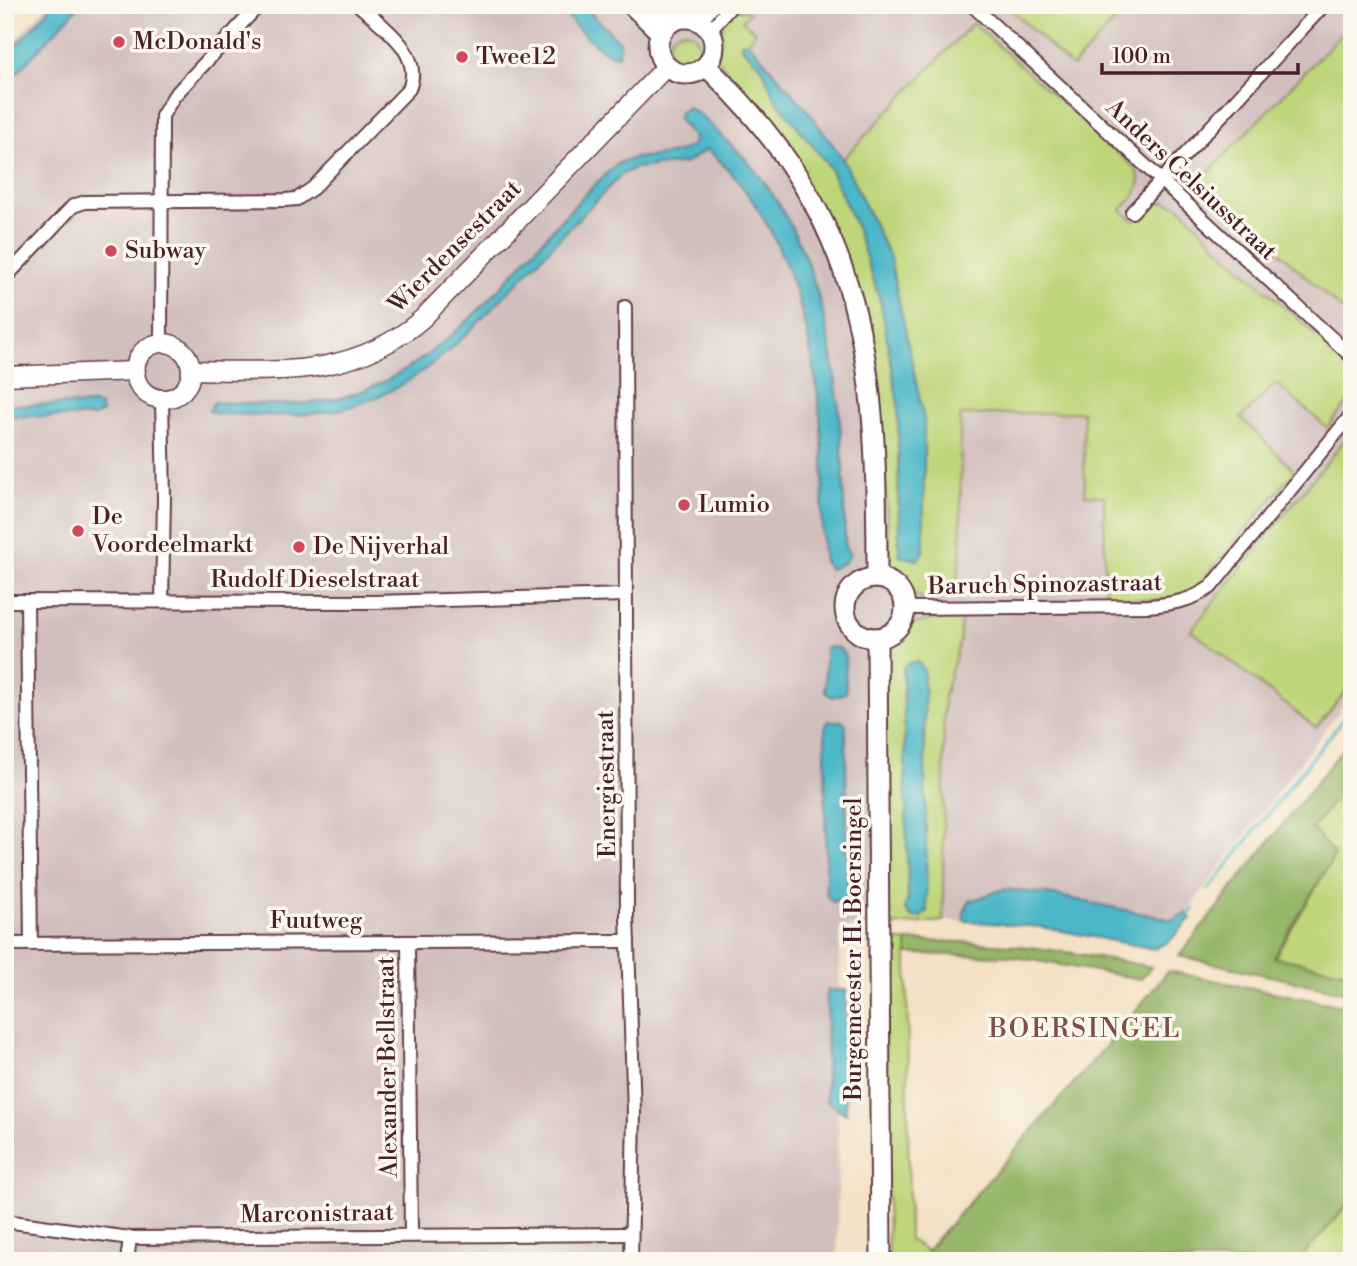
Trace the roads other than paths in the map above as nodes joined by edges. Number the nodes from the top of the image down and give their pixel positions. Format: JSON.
{"nodes":[{"id":1,"x":259,"y":5,"type":"edge"},
{"id":2,"x":359,"y":5,"type":"edge"},
{"id":3,"x":632,"y":5,"type":"edge"},
{"id":4,"x":655,"y":5,"type":"edge"},
{"id":5,"x":714,"y":5,"type":"edge"},
{"id":6,"x":732,"y":5,"type":"edge"},
{"id":7,"x":971,"y":5,"type":"edge"},
{"id":8,"x":1324,"y":5,"type":"edge"},
{"id":9,"x":704,"y":26,"type":"junction"},
{"id":10,"x":667,"y":27,"type":"junction"},
{"id":11,"x":706,"y":66,"type":"junction"},
{"id":12,"x":666,"y":67,"type":"junction"},
{"id":13,"x":1161,"y":180,"type":"junction"},
{"id":14,"x":161,"y":202,"type":"junction"},
{"id":15,"x":1132,"y":212,"type":"dead end"},
{"id":16,"x":5,"y":278,"type":"edge"},
{"id":17,"x":625,"y":307,"type":"dead end"},
{"id":18,"x":161,"y":343,"type":"junction"},
{"id":19,"x":1352,"y":357,"type":"edge"},
{"id":20,"x":191,"y":370,"type":"junction"},
{"id":21,"x":136,"y":371,"type":"junction"},
{"id":22,"x":5,"y":376,"type":"edge"},
{"id":23,"x":162,"y":398,"type":"junction"},
{"id":24,"x":1352,"y":414,"type":"edge"},
{"id":25,"x":877,"y":578,"type":"junction"},
{"id":26,"x":625,"y":594,"type":"junction"},
{"id":27,"x":5,"y":601,"type":"edge"},
{"id":28,"x":27,"y":601,"type":"junction"},
{"id":29,"x":162,"y":601,"type":"junction"},
{"id":30,"x":905,"y":608,"type":"junction"},
{"id":31,"x":877,"y":638,"type":"junction"},
{"id":32,"x":628,"y":941,"type":"junction"},
{"id":33,"x":408,"y":942,"type":"junction"},
{"id":34,"x":5,"y":944,"type":"edge"},
{"id":35,"x":31,"y":944,"type":"junction"},
{"id":36,"x":5,"y":1221,"type":"edge"},
{"id":37,"x":411,"y":1234,"type":"junction"},
{"id":38,"x":631,"y":1234,"type":"junction"},
{"id":39,"x":130,"y":1238,"type":"junction"},
{"id":40,"x":127,"y":1261,"type":"edge"},
{"id":41,"x":631,"y":1261,"type":"edge"},
{"id":42,"x":881,"y":1261,"type":"edge"}],
"edges":[{"from":1,"to":14,"type":"street"},
{"from":2,"to":14,"type":"street"},
{"from":3,"to":10,"type":"main road"},
{"from":4,"to":10,"type":"main road"},
{"from":5,"to":9,"type":"street"},
{"from":6,"to":9,"type":"street"},
{"from":7,"to":13,"type":"street","name":"Anders Celsiusstraat"},
{"from":8,"to":13,"type":"street"},
{"from":9,"to":10,"type":"main road"},
{"from":9,"to":11,"type":"main road"},
{"from":10,"to":12,"type":"main road"},
{"from":11,"to":12,"type":"main road"},
{"from":11,"to":25,"type":"main road"},
{"from":12,"to":20,"type":"street","name":"Wierdensestraat"},
{"from":13,"to":15,"type":"street"},
{"from":13,"to":19,"type":"street","name":"Anders Celsiusstraat"},
{"from":14,"to":16,"type":"street"},
{"from":14,"to":18,"type":"street"},
{"from":17,"to":26,"type":"street","name":"Energiestraat"},
{"from":18,"to":20,"type":"street"},
{"from":18,"to":21,"type":"street"},
{"from":20,"to":23,"type":"street"},
{"from":21,"to":22,"type":"street"},
{"from":21,"to":23,"type":"street"},
{"from":23,"to":29,"type":"street"},
{"from":24,"to":30,"type":"street","name":"Baruch Spinozastraat"},
{"from":25,"to":30,"type":"main road"},
{"from":25,"to":31,"type":"main road"},
{"from":26,"to":29,"type":"street","name":"Rudolf Dieselstraat"},
{"from":26,"to":32,"type":"street","name":"Energiestraat"},
{"from":27,"to":28,"type":"street","name":"Rudolf Dieselstraat"},
{"from":28,"to":29,"type":"street","name":"Rudolf Dieselstraat"},
{"from":28,"to":35,"type":"street"},
{"from":30,"to":31,"type":"main road"},
{"from":31,"to":42,"type":"main road","name":"Burgemeester H. Boersingel"},
{"from":32,"to":33,"type":"street","name":"Fuutweg"},
{"from":32,"to":38,"type":"street","name":"Energiestraat"},
{"from":33,"to":35,"type":"street","name":"Fuutweg"},
{"from":33,"to":37,"type":"street","name":"Alexander Bellstraat"},
{"from":34,"to":35,"type":"street","name":"Fuutweg"},
{"from":36,"to":39,"type":"street","name":"Marconistraat"},
{"from":37,"to":38,"type":"street","name":"Marconistraat"},
{"from":37,"to":39,"type":"street","name":"Marconistraat"},
{"from":38,"to":41,"type":"street","name":"Energiestraat"},
{"from":39,"to":40,"type":"street"}]}
